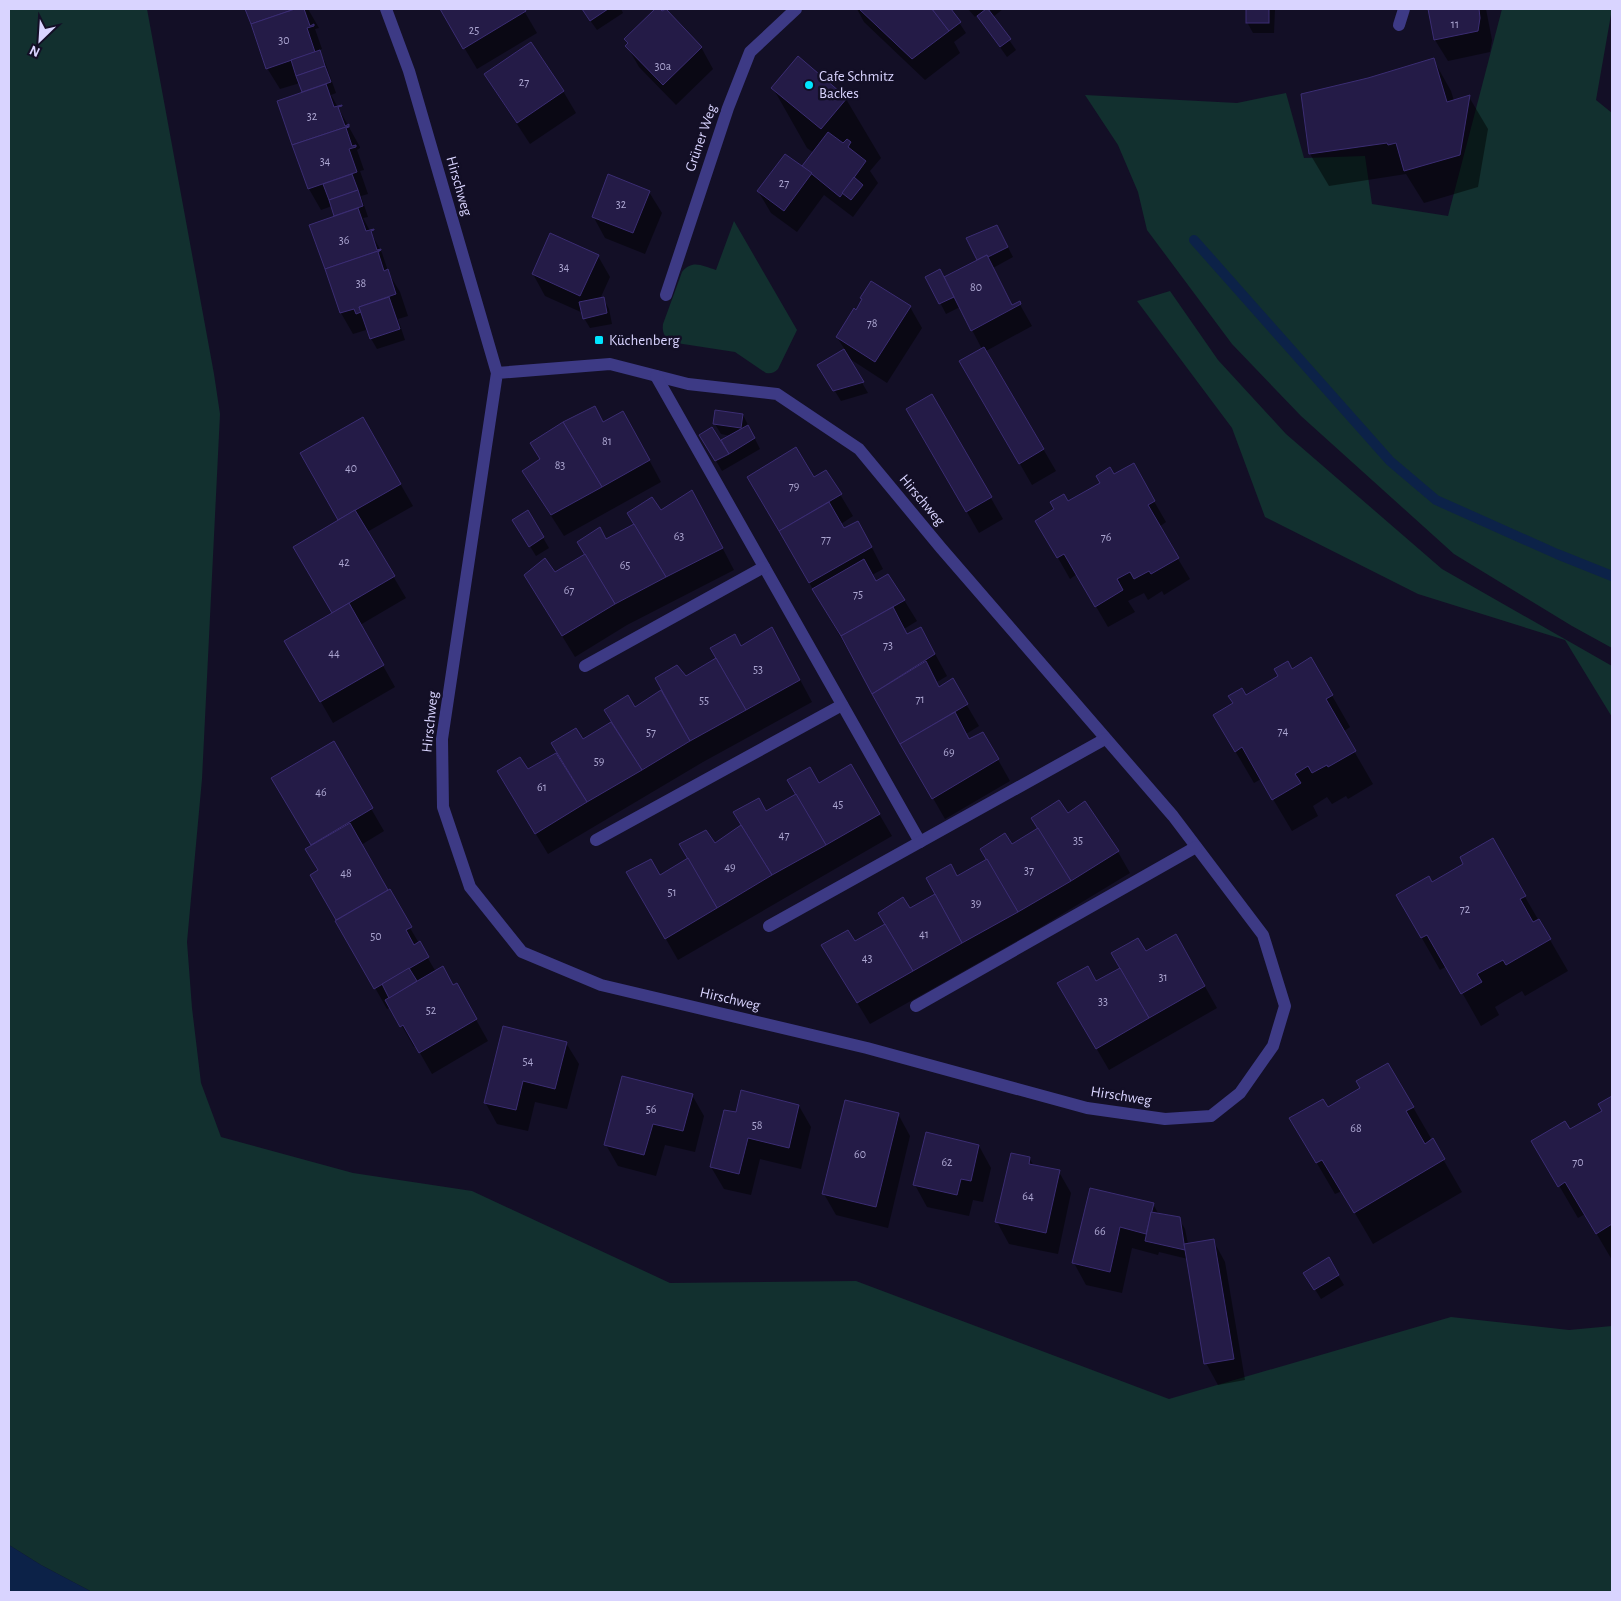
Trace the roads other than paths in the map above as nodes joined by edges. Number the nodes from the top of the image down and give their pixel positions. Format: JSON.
{"nodes":[{"id":1,"x":386,"y":9,"type":"edge"},
{"id":2,"x":796,"y":9,"type":"edge"},
{"id":3,"x":1404,"y":9,"type":"edge"},
{"id":4,"x":1400,"y":25,"type":"dead end"},
{"id":5,"x":666,"y":295,"type":"dead end"},
{"id":6,"x":497,"y":374,"type":"junction"},
{"id":7,"x":656,"y":376,"type":"junction"},
{"id":8,"x":764,"y":568,"type":"junction"},
{"id":9,"x":585,"y":666,"type":"dead end"},
{"id":10,"x":842,"y":705,"type":"junction"},
{"id":11,"x":1106,"y":739,"type":"junction"},
{"id":12,"x":596,"y":840,"type":"dead end"},
{"id":13,"x":920,"y":842,"type":"junction"},
{"id":14,"x":1196,"y":847,"type":"junction"},
{"id":15,"x":769,"y":926,"type":"dead end"},
{"id":16,"x":916,"y":1006,"type":"dead end"}],
"edges":[{"from":1,"to":6,"type":"street","name":"Hirschweg"},
{"from":2,"to":5,"type":"street","name":"Grüner Weg"},
{"from":3,"to":4,"type":"street"},
{"from":6,"to":7,"type":"street","name":"Hirschweg"},
{"from":6,"to":14,"type":"street","name":"Hirschweg"},
{"from":7,"to":8,"type":"street"},
{"from":7,"to":11,"type":"street","name":"Hirschweg"},
{"from":8,"to":9,"type":"street"},
{"from":8,"to":10,"type":"street"},
{"from":10,"to":12,"type":"street"},
{"from":10,"to":13,"type":"street"},
{"from":11,"to":13,"type":"street"},
{"from":11,"to":14,"type":"street","name":"Hirschweg"},
{"from":13,"to":15,"type":"street"},
{"from":14,"to":16,"type":"street"}]}
